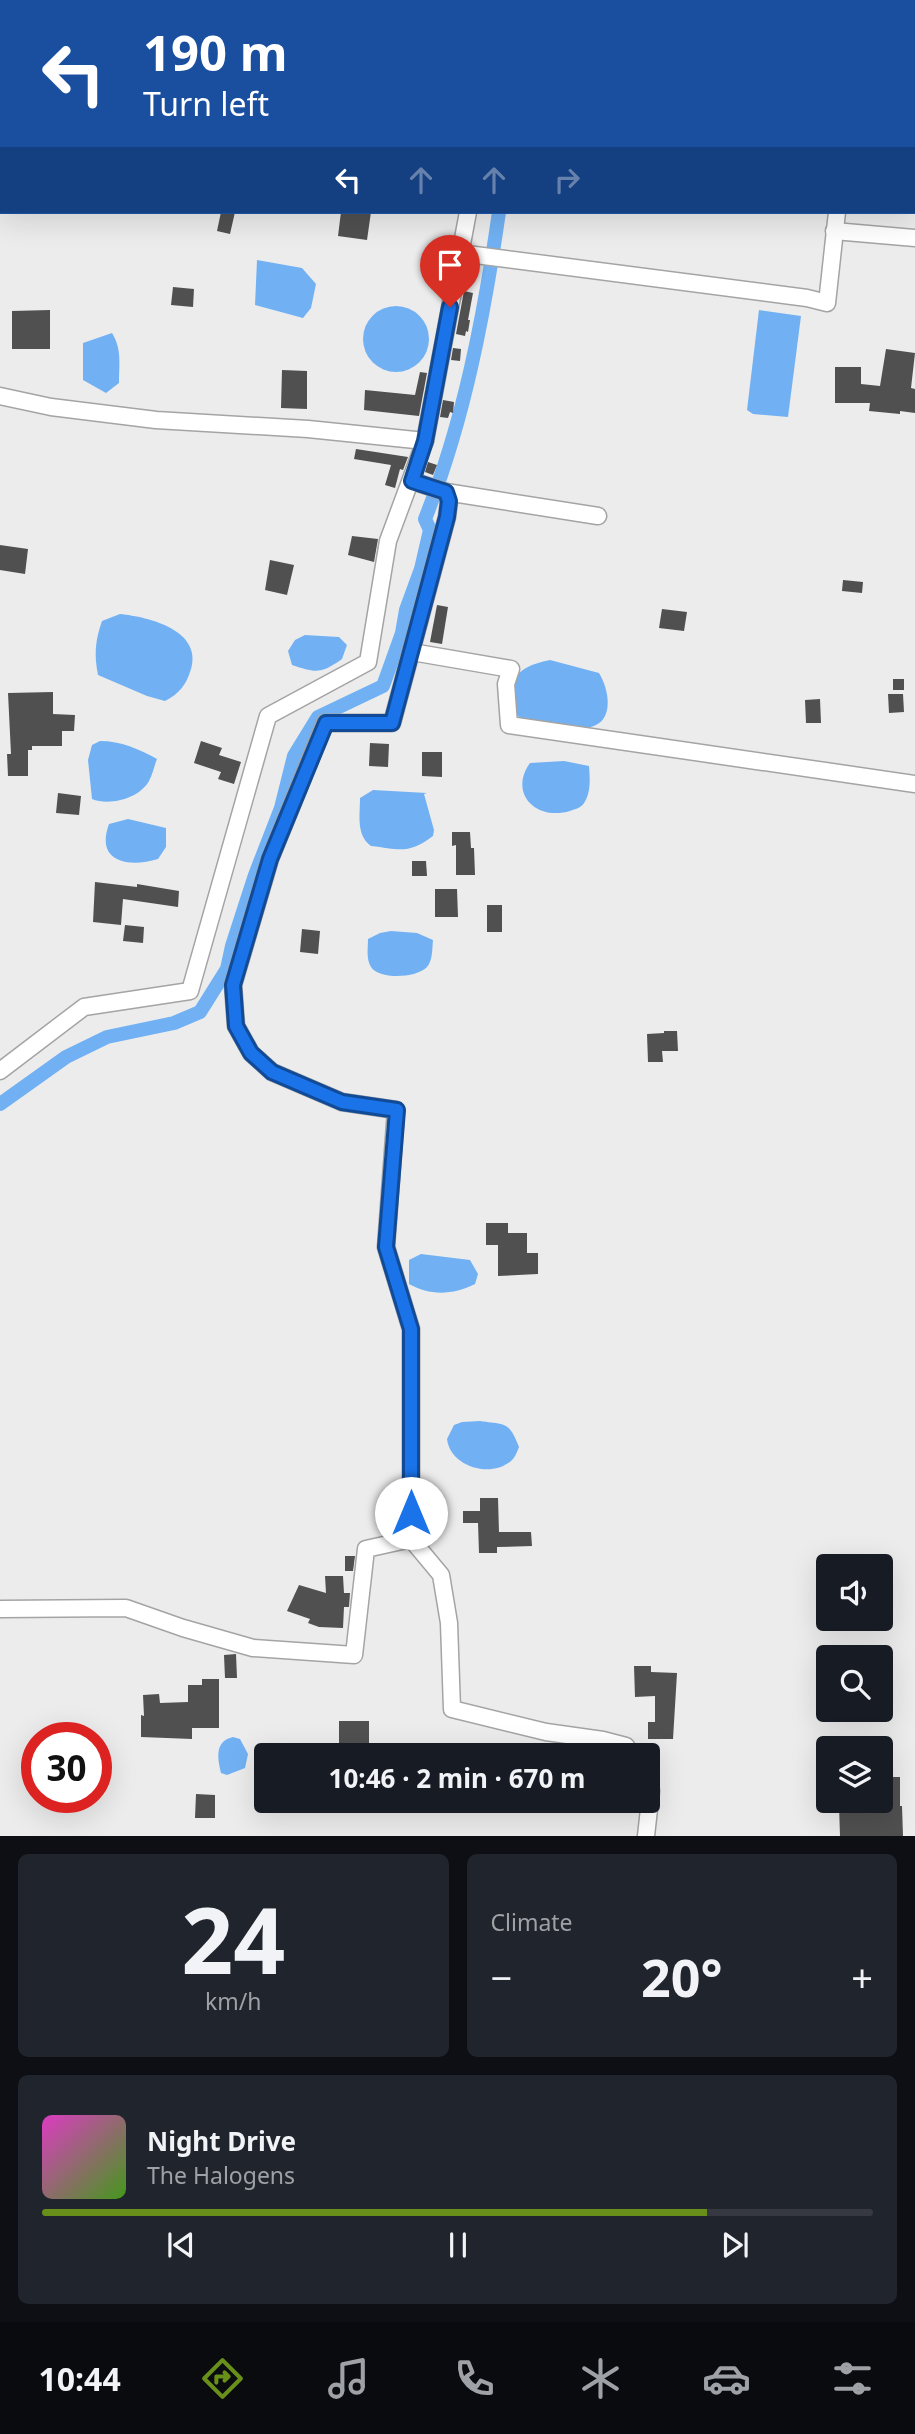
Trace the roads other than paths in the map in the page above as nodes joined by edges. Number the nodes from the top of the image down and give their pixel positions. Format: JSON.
{"nodes":[{"id":1,"x":468,"y":214,"type":"edge"},
{"id":2,"x":837,"y":214,"type":"edge"},
{"id":3,"x":834,"y":232,"type":"junction"},
{"id":4,"x":915,"y":238,"type":"edge"},
{"id":5,"x":460,"y":253,"type":"junction"},
{"id":6,"x":0,"y":396,"type":"edge"},
{"id":7,"x":425,"y":441,"type":"junction"},
{"id":8,"x":414,"y":482,"type":"junction"},
{"id":9,"x":446,"y":492,"type":"junction"},
{"id":10,"x":598,"y":516,"type":"dead end"},
{"id":11,"x":412,"y":652,"type":"junction"},
{"id":12,"x":915,"y":784,"type":"edge"},
{"id":13,"x":0,"y":1071,"type":"edge"},
{"id":14,"x":411,"y":1539,"type":"junction"},
{"id":15,"x":0,"y":1609,"type":"edge"},
{"id":16,"x":614,"y":1743,"type":"edge"},
{"id":17,"x":649,"y":1813,"type":"edge"},
{"id":18,"x":646,"y":1836,"type":"edge"}],
"edges":[{"from":1,"to":5,"type":"street"},
{"from":2,"to":3,"type":"street"},
{"from":3,"to":4,"type":"street"},
{"from":3,"to":5,"type":"street"},
{"from":5,"to":7,"type":"street"},
{"from":6,"to":7,"type":"street"},
{"from":7,"to":8,"type":"street"},
{"from":8,"to":9,"type":"street"},
{"from":8,"to":13,"type":"street"},
{"from":9,"to":10,"type":"street"},
{"from":9,"to":11,"type":"street"},
{"from":11,"to":12,"type":"street"},
{"from":11,"to":14,"type":"street"},
{"from":14,"to":15,"type":"street"},
{"from":14,"to":16,"type":"street"},
{"from":17,"to":18,"type":"street"}]}
